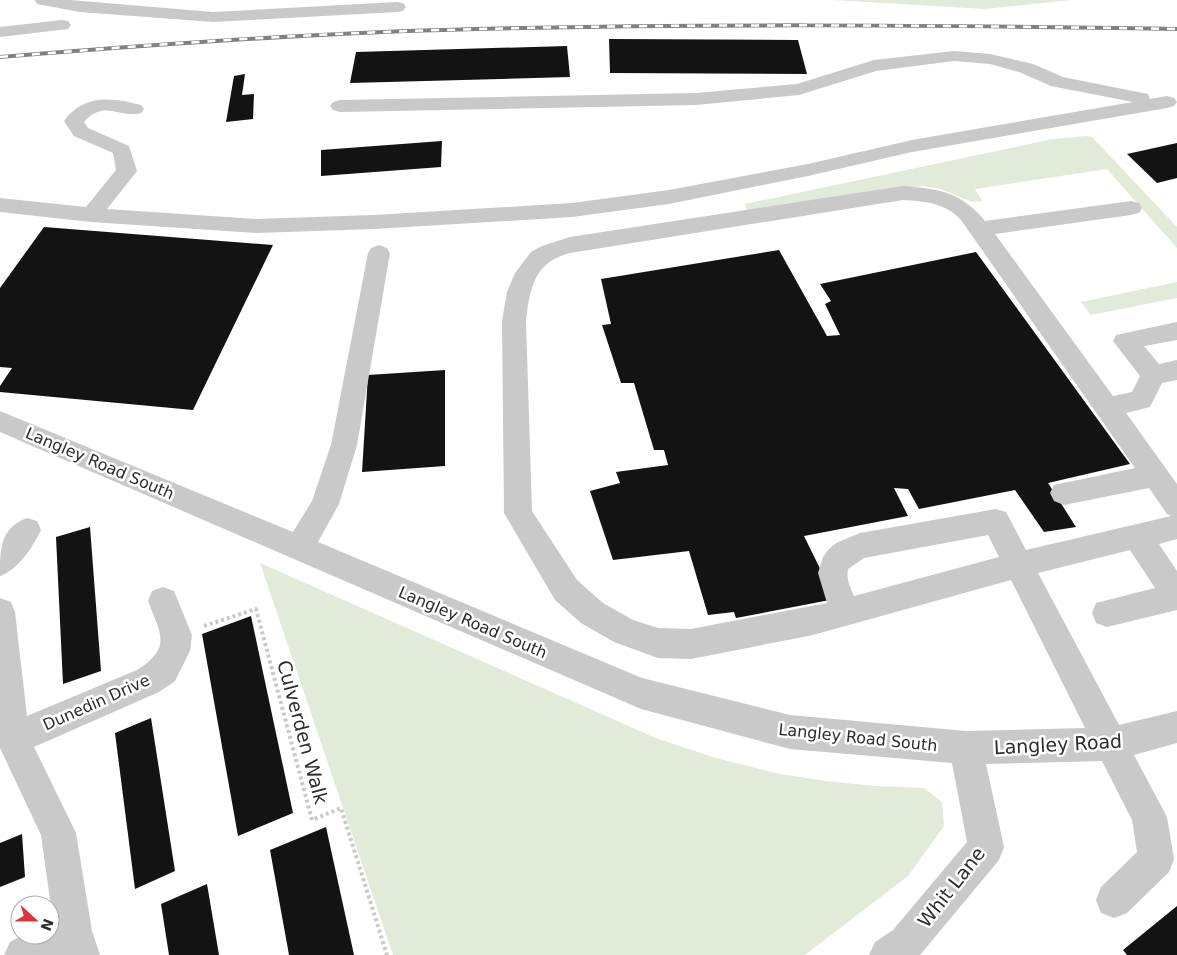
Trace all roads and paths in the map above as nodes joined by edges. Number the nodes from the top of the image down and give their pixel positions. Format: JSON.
{"nodes":[{"id":1,"x":43,"y":0,"type":"edge"},
{"id":2,"x":397,"y":7,"type":"dead end"},
{"id":3,"x":62,"y":25,"type":"dead end"},
{"id":4,"x":0,"y":32,"type":"edge"},
{"id":5,"x":1172,"y":102,"type":"edge"},
{"id":6,"x":340,"y":106,"type":"dead end"},
{"id":7,"x":134,"y":109,"type":"dead end"},
{"id":8,"x":0,"y":205,"type":"edge"},
{"id":9,"x":1131,"y":208,"type":"dead end"},
{"id":10,"x":91,"y":215,"type":"junction"},
{"id":11,"x":980,"y":229,"type":"junction"},
{"id":12,"x":379,"y":253,"type":"dead end"},
{"id":13,"x":1177,"y":332,"type":"edge"},
{"id":14,"x":1165,"y":372,"type":"edge"},
{"id":15,"x":1106,"y":407,"type":"junction"},
{"id":16,"x":0,"y":421,"type":"edge"},
{"id":17,"x":1154,"y":476,"type":"junction"},
{"id":18,"x":1064,"y":493,"type":"dead end"},
{"id":19,"x":1177,"y":506,"type":"edge"},
{"id":20,"x":1177,"y":527,"type":"edge"},
{"id":21,"x":27,"y":530,"type":"dead end"},
{"id":22,"x":1138,"y":536,"type":"junction"},
{"id":23,"x":299,"y":549,"type":"junction"},
{"id":24,"x":0,"y":563,"type":"edge"},
{"id":25,"x":1020,"y":564,"type":"junction"},
{"id":26,"x":1177,"y":596,"type":"edge"},
{"id":27,"x":163,"y":601,"type":"dead end"},
{"id":28,"x":0,"y":612,"type":"edge"},
{"id":29,"x":846,"y":612,"type":"junction"},
{"id":30,"x":1107,"y":613,"type":"dead end"},
{"id":31,"x":177,"y":635,"type":"junction"},
{"id":32,"x":1177,"y":727,"type":"edge"},
{"id":33,"x":13,"y":738,"type":"junction"},
{"id":34,"x":1111,"y":744,"type":"junction"},
{"id":35,"x":966,"y":748,"type":"junction"},
{"id":36,"x":1114,"y":900,"type":"dead end"},
{"id":37,"x":77,"y":943,"type":"edge"},
{"id":38,"x":902,"y":951,"type":"edge"},
{"id":39,"x":23,"y":955,"type":"edge"},
{"id":40,"x":387,"y":955,"type":"edge"}],
"edges":[{"from":1,"to":2,"type":"street"},
{"from":3,"to":4,"type":"street"},
{"from":5,"to":6,"type":"street"},
{"from":5,"to":10,"type":"street"},
{"from":7,"to":10,"type":"street"},
{"from":8,"to":10,"type":"street"},
{"from":9,"to":11,"type":"street"},
{"from":11,"to":15,"type":"street"},
{"from":11,"to":29,"type":"street"},
{"from":12,"to":23,"type":"street"},
{"from":13,"to":14,"type":"street"},
{"from":14,"to":15,"type":"street"},
{"from":15,"to":17,"type":"street"},
{"from":16,"to":23,"type":"street","name":"Langley Road South"},
{"from":17,"to":18,"type":"street"},
{"from":17,"to":19,"type":"street"},
{"from":20,"to":22,"type":"street"},
{"from":21,"to":24,"type":"street"},
{"from":22,"to":25,"type":"street"},
{"from":22,"to":26,"type":"street"},
{"from":23,"to":35,"type":"street","name":"Langley Road South"},
{"from":25,"to":29,"type":"street"},
{"from":25,"to":29,"type":"street"},
{"from":25,"to":34,"type":"street"},
{"from":26,"to":30,"type":"street"},
{"from":27,"to":31,"type":"street"},
{"from":28,"to":33,"type":"street"},
{"from":31,"to":33,"type":"street","name":"Dunedin Drive"},
{"from":31,"to":40,"type":"path","name":"Culverden Walk"},
{"from":32,"to":34,"type":"street","name":"Langley Road"},
{"from":33,"to":37,"type":"street"},
{"from":34,"to":35,"type":"street","name":"Langley Road"},
{"from":34,"to":36,"type":"street"},
{"from":35,"to":38,"type":"street","name":"Whit Lane"},
{"from":37,"to":39,"type":"street"}]}
